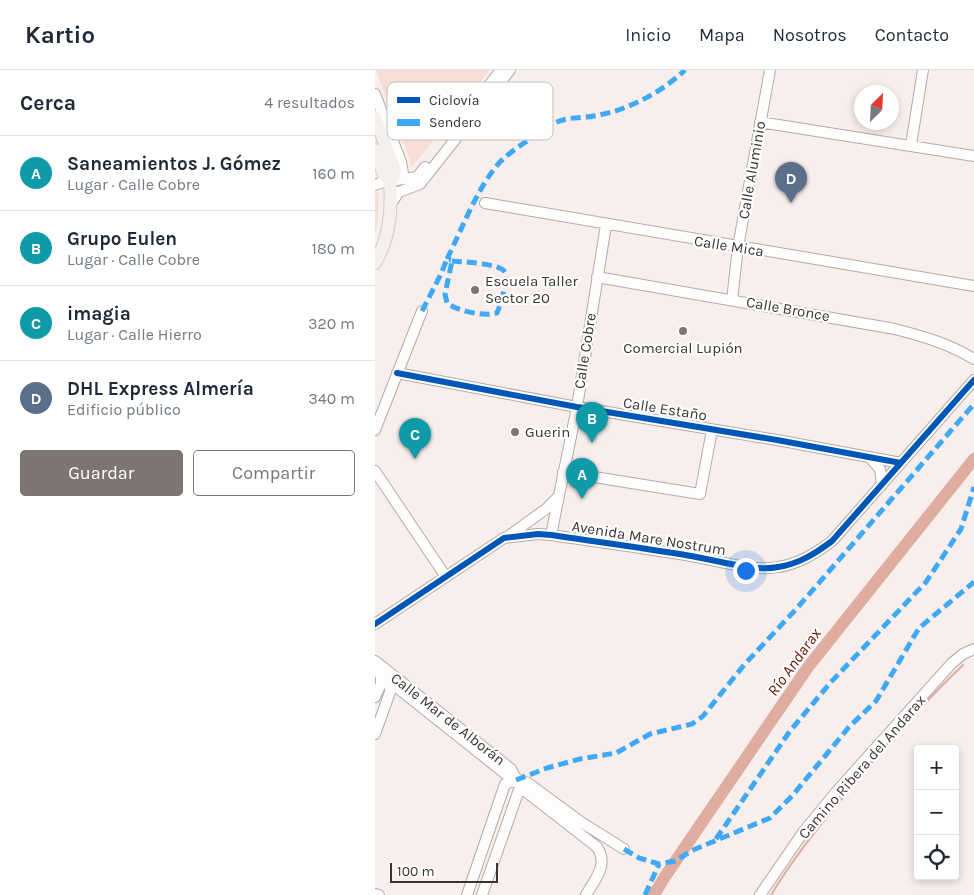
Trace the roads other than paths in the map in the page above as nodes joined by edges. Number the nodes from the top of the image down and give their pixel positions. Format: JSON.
{"nodes":[{"id":1,"x":502,"y":70,"type":"edge"},
{"id":2,"x":770,"y":70,"type":"edge"},
{"id":3,"x":923,"y":70,"type":"edge"},
{"id":4,"x":492,"y":82,"type":"edge"},
{"id":5,"x":493,"y":82,"type":"edge"},
{"id":6,"x":375,"y":94,"type":"edge"},
{"id":7,"x":375,"y":117,"type":"edge"},
{"id":8,"x":760,"y":122,"type":"junction"},
{"id":9,"x":387,"y":125,"type":"edge"},
{"id":10,"x":393,"y":140,"type":"edge"},
{"id":11,"x":446,"y":140,"type":"edge"},
{"id":12,"x":452,"y":140,"type":"edge"},
{"id":13,"x":911,"y":145,"type":"junction"},
{"id":14,"x":375,"y":150,"type":"edge"},
{"id":15,"x":974,"y":156,"type":"edge"},
{"id":16,"x":386,"y":179,"type":"edge"},
{"id":17,"x":392,"y":202,"type":"junction"},
{"id":18,"x":485,"y":203,"type":"dead end"},
{"id":19,"x":606,"y":225,"type":"junction"},
{"id":20,"x":379,"y":246,"type":"edge"},
{"id":21,"x":738,"y":247,"type":"junction"},
{"id":22,"x":375,"y":263,"type":"edge"},
{"id":23,"x":597,"y":277,"type":"junction"},
{"id":24,"x":974,"y":286,"type":"edge"},
{"id":25,"x":733,"y":300,"type":"junction"},
{"id":26,"x":422,"y":311,"type":"dead end"},
{"id":27,"x":974,"y":359,"type":"edge"},
{"id":28,"x":397,"y":373,"type":"junction"},
{"id":29,"x":974,"y":380,"type":"edge"},
{"id":30,"x":577,"y":407,"type":"junction"},
{"id":31,"x":375,"y":430,"type":"edge"},
{"id":32,"x":712,"y":430,"type":"junction"},
{"id":33,"x":870,"y":458,"type":"junction"},
{"id":34,"x":901,"y":463,"type":"junction"},
{"id":35,"x":375,"y":471,"type":"edge"},
{"id":36,"x":563,"y":472,"type":"junction"},
{"id":37,"x":882,"y":484,"type":"junction"},
{"id":38,"x":559,"y":496,"type":"junction"},
{"id":39,"x":551,"y":536,"type":"junction"},
{"id":40,"x":505,"y":538,"type":"junction"},
{"id":41,"x":446,"y":577,"type":"junction"},
{"id":42,"x":385,"y":618,"type":"junction"},
{"id":43,"x":375,"y":624,"type":"edge"},
{"id":44,"x":375,"y":628,"type":"edge"},
{"id":45,"x":974,"y":648,"type":"edge"},
{"id":46,"x":375,"y":661,"type":"edge"},
{"id":47,"x":387,"y":681,"type":"edge"},
{"id":48,"x":375,"y":697,"type":"edge"},
{"id":49,"x":375,"y":734,"type":"edge"},
{"id":50,"x":518,"y":784,"type":"junction"},
{"id":51,"x":624,"y":849,"type":"dead end"},
{"id":52,"x":375,"y":894,"type":"edge"},
{"id":53,"x":379,"y":895,"type":"edge"},
{"id":54,"x":467,"y":895,"type":"edge"},
{"id":55,"x":482,"y":895,"type":"edge"},
{"id":56,"x":586,"y":895,"type":"edge"},
{"id":57,"x":760,"y":895,"type":"edge"}],
"edges":[{"from":1,"to":4,"type":"street"},
{"from":1,"to":5,"type":"street"},
{"from":2,"to":8,"type":"street","name":"Calle Aluminio"},
{"from":3,"to":13,"type":"street"},
{"from":6,"to":9,"type":"street"},
{"from":7,"to":16,"type":"main road"},
{"from":8,"to":13,"type":"street"},
{"from":8,"to":21,"type":"street","name":"Calle Aluminio"},
{"from":10,"to":16,"type":"street"},
{"from":11,"to":16,"type":"street"},
{"from":12,"to":17,"type":"street"},
{"from":13,"to":15,"type":"street"},
{"from":14,"to":16,"type":"main road"},
{"from":16,"to":17,"type":"main road"},
{"from":17,"to":20,"type":"main road"},
{"from":18,"to":19,"type":"street","name":"Calle Mica"},
{"from":19,"to":21,"type":"street","name":"Calle Mica"},
{"from":19,"to":23,"type":"street","name":"Calle Cobre"},
{"from":20,"to":22,"type":"main road"},
{"from":21,"to":24,"type":"street","name":"Calle Mica"},
{"from":21,"to":25,"type":"street","name":"Calle Aluminio"},
{"from":23,"to":25,"type":"street","name":"Calle Bronce"},
{"from":23,"to":30,"type":"street","name":"Calle Cobre"},
{"from":25,"to":27,"type":"street","name":"Calle Bronce"},
{"from":26,"to":28,"type":"street"},
{"from":28,"to":30,"type":"street","name":"Calle Estaño"},
{"from":28,"to":31,"type":"street"},
{"from":29,"to":34,"type":"street","name":"Avenida Mare Nostrum"},
{"from":30,"to":32,"type":"street","name":"Calle Estaño"},
{"from":30,"to":36,"type":"street","name":"Calle Cobre"},
{"from":32,"to":33,"type":"street","name":"Calle Estaño"},
{"from":32,"to":36,"type":"street"},
{"from":33,"to":34,"type":"street","name":"Calle Estaño"},
{"from":33,"to":37,"type":"street"},
{"from":34,"to":37,"type":"street","name":"Avenida Mare Nostrum"},
{"from":35,"to":41,"type":"street"},
{"from":36,"to":38,"type":"street","name":"Calle Cobre"},
{"from":37,"to":39,"type":"street","name":"Avenida Mare Nostrum"},
{"from":38,"to":39,"type":"street","name":"Calle Cobre"},
{"from":38,"to":40,"type":"street","name":"Avenida Mare Nostrum"},
{"from":39,"to":40,"type":"street","name":"Avenida Mare Nostrum"},
{"from":40,"to":41,"type":"street","name":"Avenida Mare Nostrum"},
{"from":41,"to":42,"type":"street","name":"Avenida Mare Nostrum"},
{"from":42,"to":43,"type":"street","name":"Avenida Mare Nostrum"},
{"from":42,"to":44,"type":"street","name":"Avenida Mare Nostrum"},
{"from":45,"to":57,"type":"street","name":"Camino Ribera del Andarax"},
{"from":46,"to":47,"type":"street","name":"Calle Mar de Alborán"},
{"from":47,"to":48,"type":"street"},
{"from":47,"to":49,"type":"street"},
{"from":47,"to":50,"type":"street","name":"Calle Mar de Alborán"},
{"from":50,"to":51,"type":"street"},
{"from":50,"to":54,"type":"street"},
{"from":50,"to":55,"type":"street"},
{"from":50,"to":56,"type":"street","name":"Calle Mar de Alborán"},
{"from":52,"to":53,"type":"street"}]}
